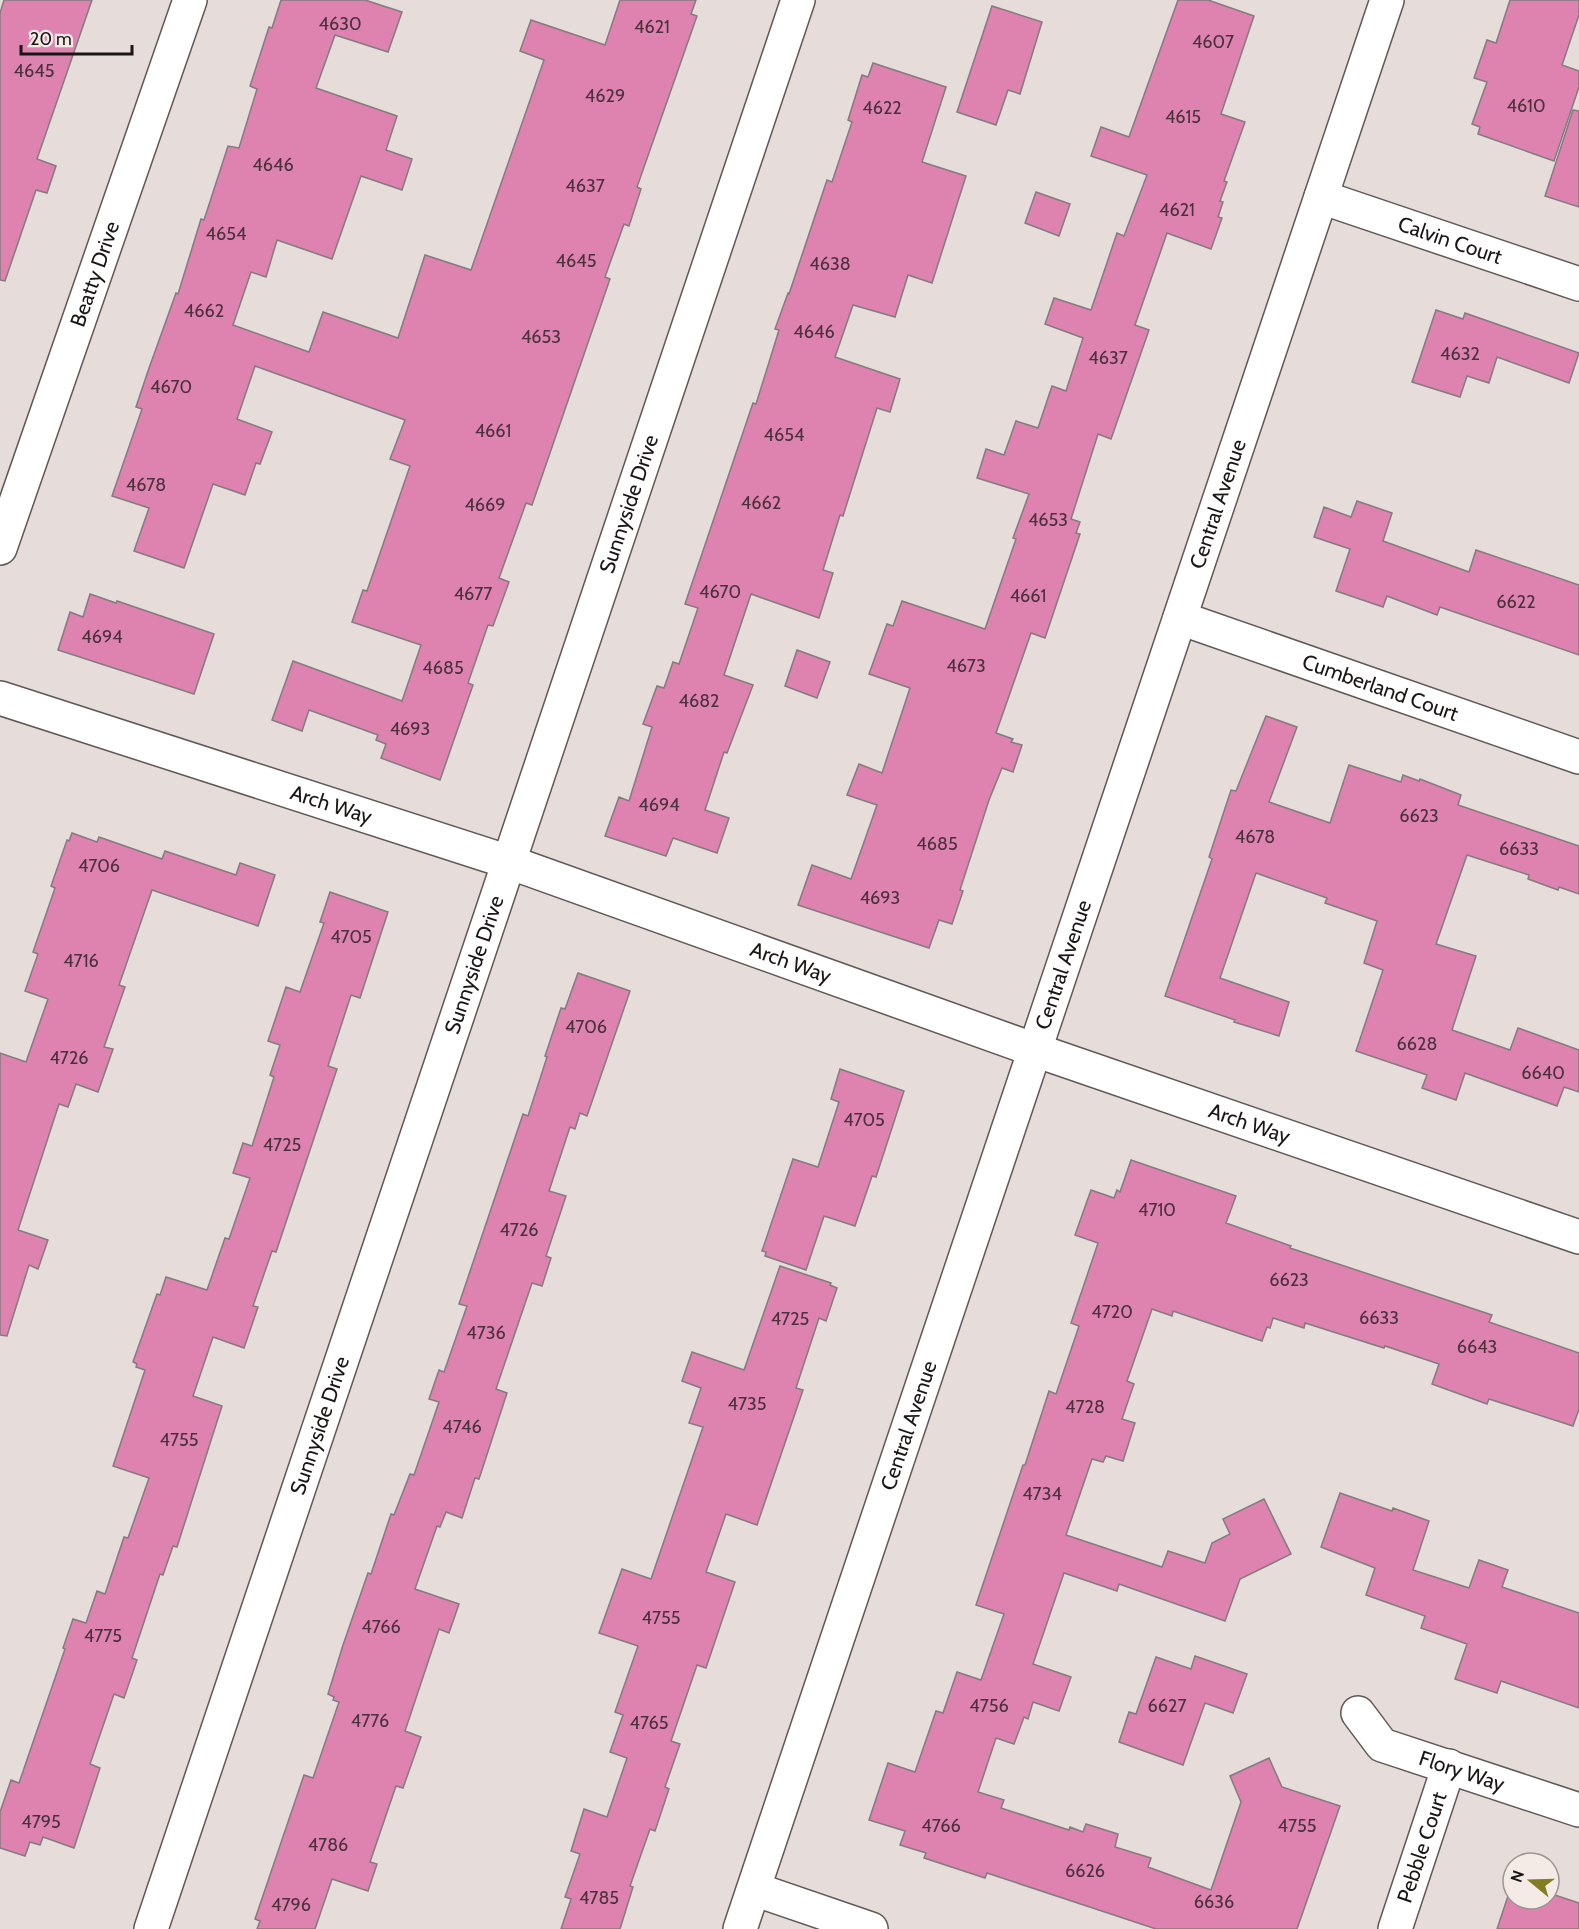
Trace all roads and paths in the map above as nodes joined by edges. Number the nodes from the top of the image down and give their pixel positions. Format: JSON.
{"nodes":[{"id":1,"x":190,"y":0,"type":"edge"},
{"id":2,"x":798,"y":0,"type":"edge"},
{"id":3,"x":1387,"y":0,"type":"edge"},
{"id":4,"x":1321,"y":197,"type":"junction"},
{"id":5,"x":1579,"y":284,"type":"edge"},
{"id":6,"x":0,"y":548,"type":"edge"},
{"id":7,"x":1180,"y":618,"type":"junction"},
{"id":8,"x":0,"y":698,"type":"edge"},
{"id":9,"x":1579,"y":757,"type":"edge"},
{"id":10,"x":509,"y":862,"type":"junction"},
{"id":11,"x":1035,"y":1050,"type":"junction"},
{"id":12,"x":1579,"y":1237,"type":"edge"},
{"id":13,"x":1358,"y":1713,"type":"dead end"},
{"id":14,"x":1449,"y":1766,"type":"junction"},
{"id":15,"x":1579,"y":1810,"type":"edge"},
{"id":16,"x":753,"y":1889,"type":"junction"},
{"id":17,"x":151,"y":1929,"type":"edge"},
{"id":18,"x":740,"y":1929,"type":"edge"},
{"id":19,"x":871,"y":1929,"type":"edge"},
{"id":20,"x":1395,"y":1929,"type":"edge"}],
"edges":[{"from":1,"to":6,"type":"street","name":"Beatty Drive"},
{"from":2,"to":10,"type":"street","name":"Sunnyside Drive"},
{"from":3,"to":4,"type":"street","name":"Central Avenue"},
{"from":4,"to":5,"type":"street","name":"Calvin Court"},
{"from":4,"to":7,"type":"street","name":"Central Avenue"},
{"from":7,"to":9,"type":"street","name":"Cumberland Court"},
{"from":7,"to":11,"type":"street","name":"Central Avenue"},
{"from":8,"to":10,"type":"street","name":"Arch Way"},
{"from":10,"to":11,"type":"street","name":"Arch Way"},
{"from":10,"to":17,"type":"street","name":"Sunnyside Drive"},
{"from":11,"to":12,"type":"street","name":"Arch Way"},
{"from":11,"to":16,"type":"street","name":"Central Avenue"},
{"from":13,"to":14,"type":"street","name":"Flory Way"},
{"from":14,"to":15,"type":"street","name":"Flory Way"},
{"from":14,"to":20,"type":"street","name":"Pebble Court"},
{"from":16,"to":18,"type":"street","name":"Central Avenue"},
{"from":16,"to":19,"type":"street"}]}
